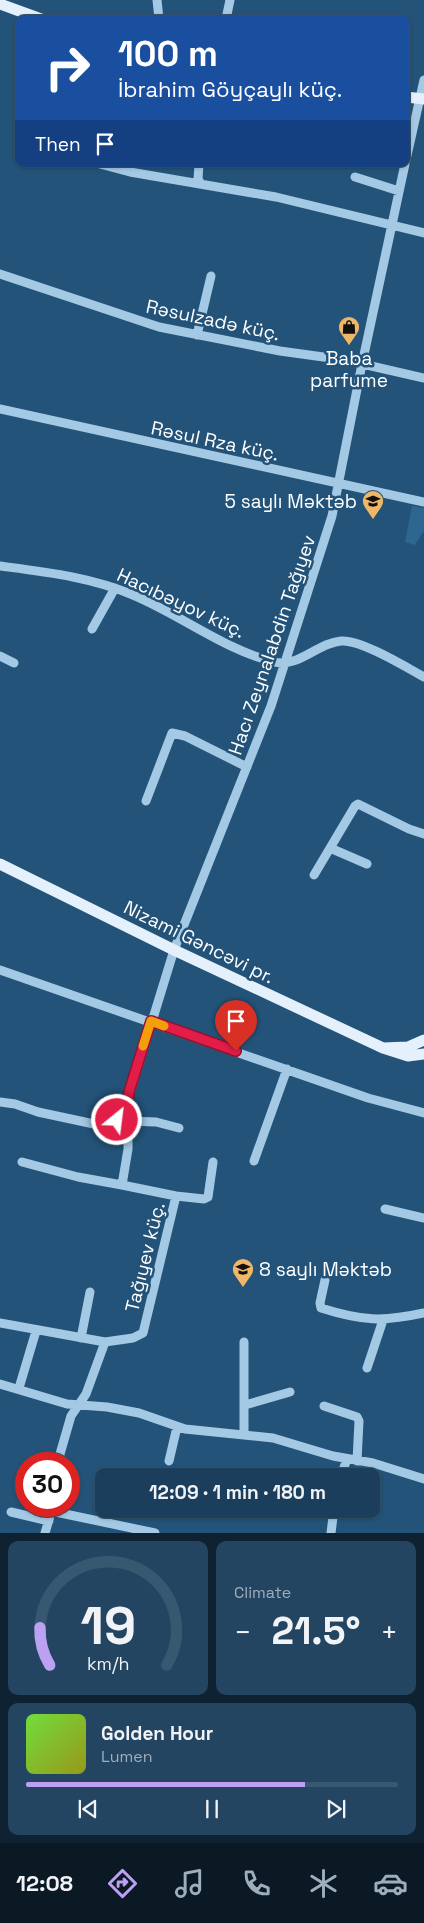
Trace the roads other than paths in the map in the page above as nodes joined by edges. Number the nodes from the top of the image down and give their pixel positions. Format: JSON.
{"nodes":[{"id":1,"x":157,"y":0,"type":"edge"},
{"id":2,"x":230,"y":0,"type":"edge"},
{"id":3,"x":0,"y":4,"type":"edge"},
{"id":4,"x":30,"y":15,"type":"edge"},
{"id":5,"x":159,"y":15,"type":"edge"},
{"id":6,"x":227,"y":15,"type":"edge"},
{"id":7,"x":424,"y":80,"type":"edge"},
{"id":8,"x":422,"y":99,"type":"edge"},
{"id":9,"x":410,"y":146,"type":"edge"},
{"id":10,"x":111,"y":167,"type":"edge"},
{"id":11,"x":199,"y":167,"type":"edge"},
{"id":12,"x":405,"y":167,"type":"edge"},
{"id":13,"x":355,"y":177,"type":"dead end"},
{"id":14,"x":201,"y":184,"type":"junction"},
{"id":15,"x":399,"y":191,"type":"junction"},
{"id":16,"x":391,"y":226,"type":"junction"},
{"id":17,"x":424,"y":233,"type":"edge"},
{"id":18,"x":0,"y":274,"type":"edge"},
{"id":19,"x":211,"y":276,"type":"dead end"},
{"id":20,"x":196,"y":335,"type":"junction"},
{"id":21,"x":362,"y":364,"type":"junction"},
{"id":22,"x":424,"y":378,"type":"edge"},
{"id":23,"x":0,"y":409,"type":"edge"},
{"id":24,"x":340,"y":484,"type":"junction"},
{"id":25,"x":424,"y":502,"type":"edge"},
{"id":26,"x":0,"y":566,"type":"edge"},
{"id":27,"x":115,"y":588,"type":"junction"},
{"id":28,"x":92,"y":630,"type":"dead end"},
{"id":29,"x":0,"y":656,"type":"edge"},
{"id":30,"x":14,"y":663,"type":"dead end"},
{"id":31,"x":285,"y":664,"type":"junction"},
{"id":32,"x":424,"y":677,"type":"edge"},
{"id":33,"x":247,"y":767,"type":"junction"},
{"id":34,"x":146,"y":801,"type":"dead end"},
{"id":35,"x":424,"y":834,"type":"edge"},
{"id":36,"x":330,"y":848,"type":"junction"},
{"id":37,"x":0,"y":864,"type":"edge"},
{"id":38,"x":367,"y":864,"type":"dead end"},
{"id":39,"x":314,"y":875,"type":"dead end"},
{"id":40,"x":174,"y":950,"type":"junction"},
{"id":41,"x":0,"y":970,"type":"edge"},
{"id":42,"x":151,"y":1021,"type":"junction"},
{"id":43,"x":424,"y":1040,"type":"edge"},
{"id":44,"x":383,"y":1048,"type":"junction"},
{"id":45,"x":424,"y":1054,"type":"edge"},
{"id":46,"x":287,"y":1069,"type":"junction"},
{"id":47,"x":0,"y":1102,"type":"edge"},
{"id":48,"x":424,"y":1113,"type":"edge"},
{"id":49,"x":127,"y":1119,"type":"junction"},
{"id":50,"x":179,"y":1128,"type":"dead end"},
{"id":51,"x":254,"y":1161,"type":"dead end"},
{"id":52,"x":22,"y":1162,"type":"dead end"},
{"id":53,"x":212,"y":1162,"type":"dead end"},
{"id":54,"x":122,"y":1185,"type":"junction"},
{"id":55,"x":176,"y":1196,"type":"junction"},
{"id":56,"x":385,"y":1209,"type":"dead end"},
{"id":57,"x":424,"y":1218,"type":"edge"},
{"id":58,"x":324,"y":1280,"type":"dead end"},
{"id":59,"x":90,"y":1292,"type":"dead end"},
{"id":60,"x":424,"y":1313,"type":"edge"},
{"id":61,"x":383,"y":1320,"type":"junction"},
{"id":62,"x":0,"y":1323,"type":"edge"},
{"id":63,"x":36,"y":1330,"type":"junction"},
{"id":64,"x":81,"y":1338,"type":"junction"},
{"id":65,"x":104,"y":1342,"type":"junction"},
{"id":66,"x":244,"y":1342,"type":"dead end"},
{"id":67,"x":367,"y":1368,"type":"dead end"},
{"id":68,"x":0,"y":1384,"type":"edge"},
{"id":69,"x":19,"y":1388,"type":"junction"},
{"id":70,"x":290,"y":1392,"type":"dead end"},
{"id":71,"x":79,"y":1405,"type":"junction"},
{"id":72,"x":244,"y":1405,"type":"junction"},
{"id":73,"x":324,"y":1406,"type":"dead end"},
{"id":74,"x":178,"y":1427,"type":"junction"},
{"id":75,"x":244,"y":1434,"type":"junction"},
{"id":76,"x":61,"y":1452,"type":"edge"},
{"id":77,"x":347,"y":1459,"type":"junction"},
{"id":78,"x":169,"y":1461,"type":"dead end"},
{"id":79,"x":357,"y":1461,"type":"junction"},
{"id":80,"x":344,"y":1468,"type":"edge"},
{"id":81,"x":424,"y":1479,"type":"edge"},
{"id":82,"x":11,"y":1512,"type":"dead end"},
{"id":83,"x":80,"y":1516,"type":"edge"},
{"id":84,"x":49,"y":1517,"type":"edge"},
{"id":85,"x":333,"y":1518,"type":"edge"},
{"id":86,"x":48,"y":1521,"type":"junction"},
{"id":87,"x":45,"y":1533,"type":"edge"},
{"id":88,"x":155,"y":1533,"type":"edge"},
{"id":89,"x":331,"y":1533,"type":"edge"}],
"edges":[{"from":1,"to":5,"type":"street"},
{"from":2,"to":6,"type":"street"},
{"from":3,"to":4,"type":"main road"},
{"from":7,"to":8,"type":"street","name":"Hacı Zeynalabdin Tağıyev"},
{"from":8,"to":9,"type":"street","name":"Hacı Zeynalabdin Tağıyev"},
{"from":10,"to":14,"type":"street"},
{"from":11,"to":14,"type":"street"},
{"from":12,"to":15,"type":"street","name":"Hacı Zeynalabdin Tağıyev"},
{"from":13,"to":15,"type":"street"},
{"from":14,"to":16,"type":"street"},
{"from":15,"to":16,"type":"street","name":"Hacı Zeynalabdin Tağıyev"},
{"from":16,"to":17,"type":"street"},
{"from":16,"to":21,"type":"street","name":"Hacı Zeynalabdin Tağıyev"},
{"from":18,"to":20,"type":"street","name":"Rəsulzadə küç."},
{"from":19,"to":20,"type":"street"},
{"from":20,"to":21,"type":"street","name":"Rəsulzadə küç."},
{"from":21,"to":22,"type":"street","name":"Rəsulzadə küç."},
{"from":21,"to":24,"type":"street","name":"Hacı Zeynalabdin Tağıyev"},
{"from":23,"to":24,"type":"street","name":"Rəsul Rza küç."},
{"from":24,"to":25,"type":"street","name":"Rəsul Rza küç."},
{"from":24,"to":31,"type":"street","name":"Hacı Zeynalabdin Tağıyev"},
{"from":26,"to":27,"type":"street","name":"Hacıbəyov küç."},
{"from":27,"to":28,"type":"street"},
{"from":27,"to":31,"type":"street","name":"Hacıbəyov küç."},
{"from":29,"to":30,"type":"street"},
{"from":31,"to":32,"type":"street"},
{"from":31,"to":33,"type":"street","name":"Hacı Zeynalabdin Tağıyev"},
{"from":33,"to":34,"type":"street"},
{"from":33,"to":40,"type":"street","name":"Hacı Zeynalabdin Tağıyev"},
{"from":35,"to":36,"type":"street"},
{"from":36,"to":38,"type":"street"},
{"from":36,"to":39,"type":"street"},
{"from":37,"to":40,"type":"main road","name":"Nizami Gəncəvi pr."},
{"from":40,"to":42,"type":"street"},
{"from":40,"to":44,"type":"main road","name":"Nizami Gəncəvi pr."},
{"from":41,"to":42,"type":"street"},
{"from":42,"to":46,"type":"street"},
{"from":42,"to":49,"type":"street"},
{"from":43,"to":44,"type":"main road"},
{"from":44,"to":45,"type":"main road","name":"Nizami Gəncəvi pr."},
{"from":46,"to":48,"type":"street"},
{"from":46,"to":51,"type":"street"},
{"from":47,"to":49,"type":"street"},
{"from":49,"to":50,"type":"street"},
{"from":49,"to":54,"type":"street"},
{"from":52,"to":54,"type":"street","name":"Tağıyev küç."},
{"from":53,"to":55,"type":"street"},
{"from":54,"to":55,"type":"street","name":"Tağıyev küç."},
{"from":55,"to":65,"type":"street","name":"Tağıyev küç."},
{"from":56,"to":57,"type":"street"},
{"from":58,"to":61,"type":"street"},
{"from":59,"to":64,"type":"street"},
{"from":60,"to":61,"type":"street"},
{"from":61,"to":67,"type":"street"},
{"from":62,"to":63,"type":"street"},
{"from":63,"to":64,"type":"street"},
{"from":63,"to":69,"type":"street"},
{"from":64,"to":65,"type":"street"},
{"from":65,"to":71,"type":"street"},
{"from":66,"to":72,"type":"street"},
{"from":68,"to":69,"type":"street"},
{"from":69,"to":71,"type":"street"},
{"from":70,"to":72,"type":"street"},
{"from":71,"to":74,"type":"street"},
{"from":71,"to":76,"type":"street"},
{"from":72,"to":75,"type":"street"},
{"from":73,"to":79,"type":"street"},
{"from":74,"to":75,"type":"street"},
{"from":74,"to":78,"type":"street"},
{"from":75,"to":77,"type":"street"},
{"from":77,"to":79,"type":"street"},
{"from":77,"to":80,"type":"street"},
{"from":79,"to":81,"type":"street"},
{"from":82,"to":86,"type":"street"},
{"from":83,"to":88,"type":"street"},
{"from":84,"to":86,"type":"street"},
{"from":85,"to":89,"type":"street"},
{"from":86,"to":87,"type":"street"}]}
